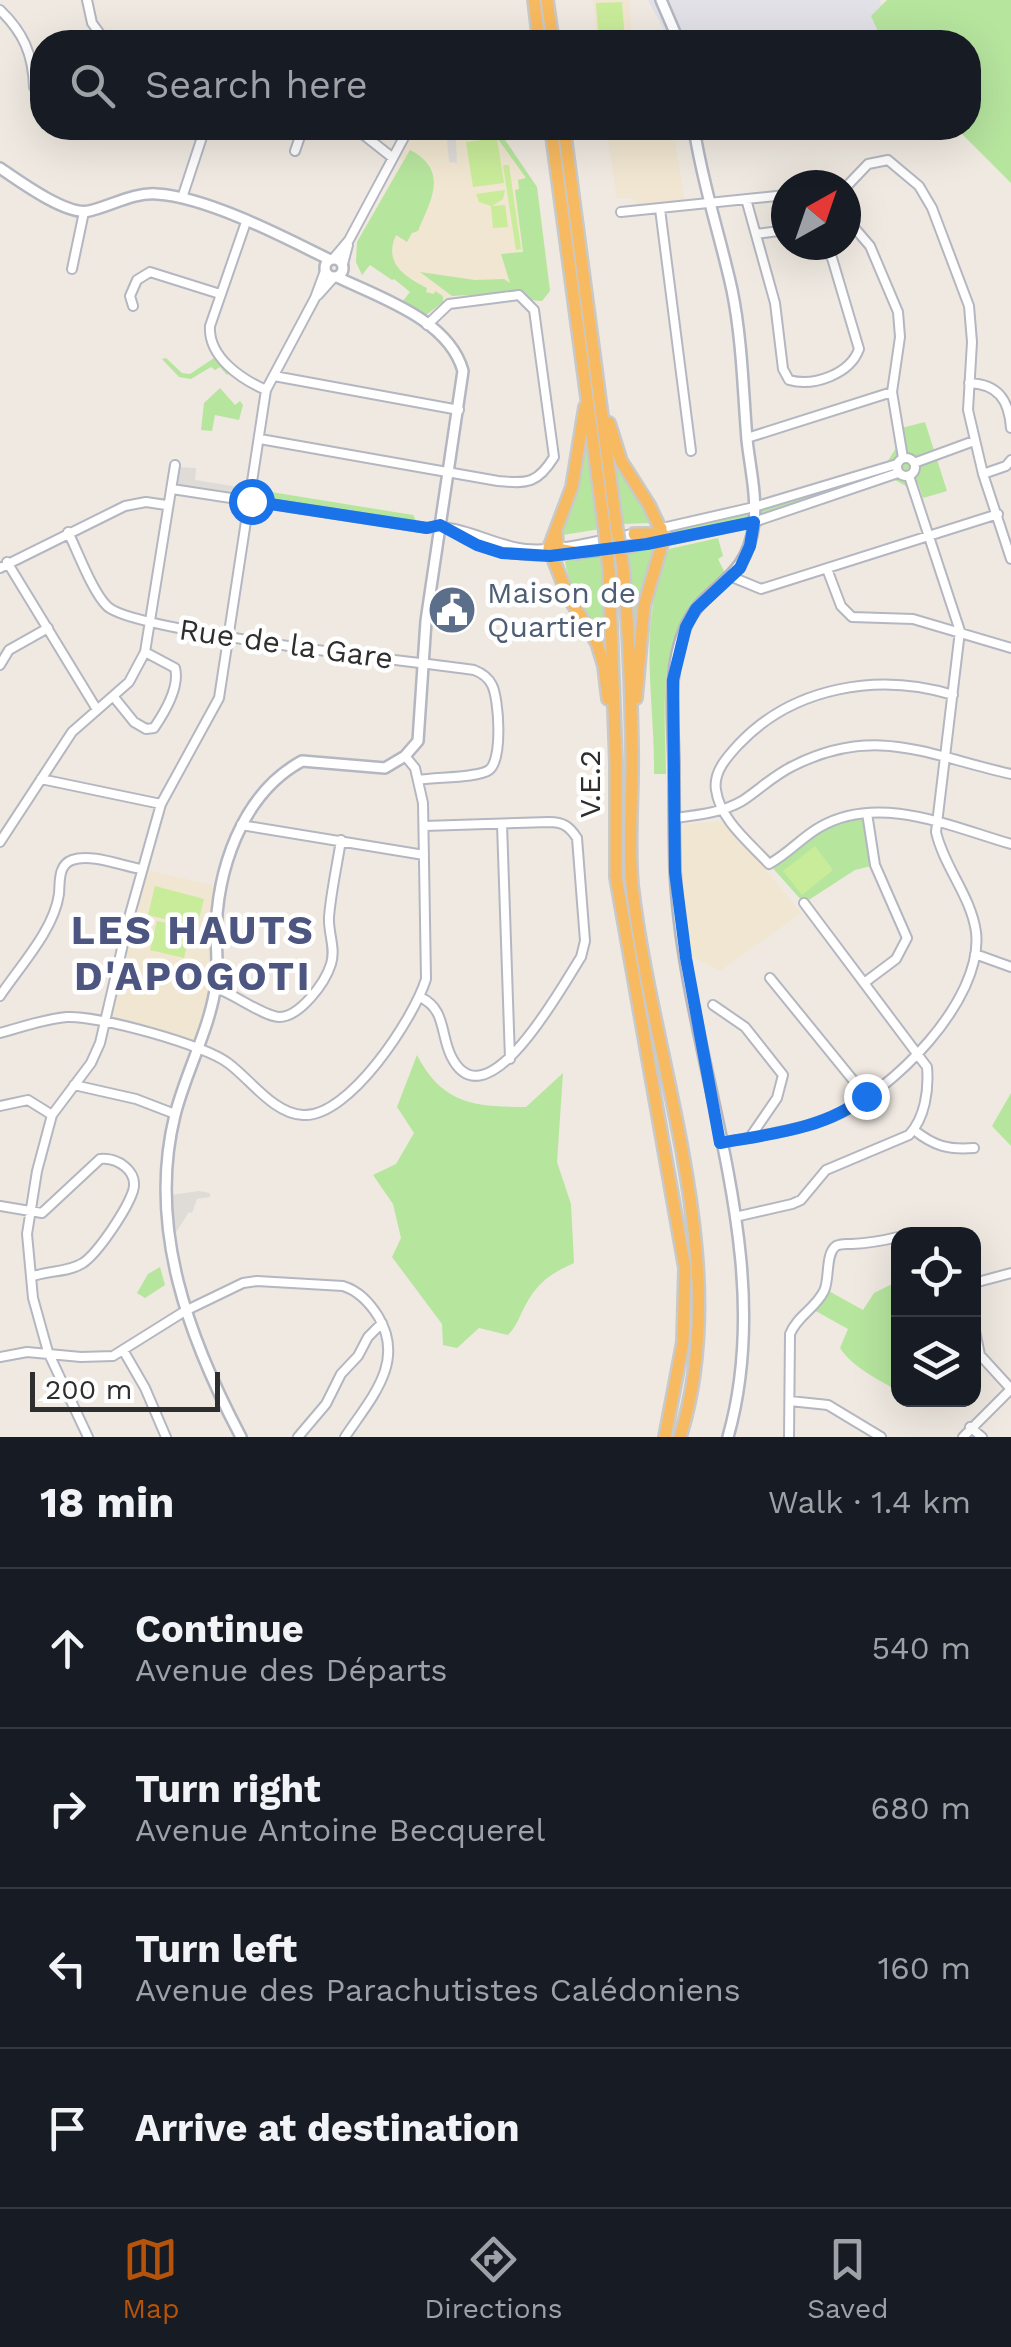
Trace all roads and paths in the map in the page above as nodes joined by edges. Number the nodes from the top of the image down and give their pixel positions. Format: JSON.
{"nodes":[{"id":1,"x":87,"y":0,"type":"edge"},
{"id":2,"x":534,"y":0,"type":"edge"},
{"id":3,"x":547,"y":0,"type":"edge"},
{"id":4,"x":661,"y":0,"type":"edge"},
{"id":5,"x":0,"y":10,"type":"edge"},
{"id":6,"x":97,"y":30,"type":"edge"},
{"id":7,"x":538,"y":30,"type":"edge"},
{"id":8,"x":551,"y":30,"type":"edge"},
{"id":9,"x":674,"y":30,"type":"edge"},
{"id":10,"x":30,"y":56,"type":"edge"},
{"id":11,"x":201,"y":140,"type":"edge"},
{"id":12,"x":299,"y":140,"type":"edge"},
{"id":13,"x":370,"y":140,"type":"edge"},
{"id":14,"x":403,"y":140,"type":"edge"},
{"id":15,"x":553,"y":140,"type":"edge"},
{"id":16,"x":565,"y":140,"type":"edge"},
{"id":17,"x":696,"y":140,"type":"edge"},
{"id":18,"x":295,"y":152,"type":"dead end"},
{"id":19,"x":393,"y":158,"type":"junction"},
{"id":20,"x":0,"y":168,"type":"edge"},
{"id":21,"x":861,"y":171,"type":"edge"},
{"id":22,"x":771,"y":196,"type":"edge"},
{"id":23,"x":182,"y":198,"type":"junction"},
{"id":24,"x":746,"y":199,"type":"junction"},
{"id":25,"x":708,"y":202,"type":"junction"},
{"id":26,"x":660,"y":209,"type":"junction"},
{"id":27,"x":84,"y":212,"type":"junction"},
{"id":28,"x":621,"y":212,"type":"dead end"},
{"id":29,"x":246,"y":222,"type":"junction"},
{"id":30,"x":771,"y":232,"type":"edge"},
{"id":31,"x":756,"y":234,"type":"junction"},
{"id":32,"x":861,"y":236,"type":"edge"},
{"id":33,"x":833,"y":260,"type":"edge"},
{"id":34,"x":334,"y":268,"type":"junction"},
{"id":35,"x":72,"y":269,"type":"dead end"},
{"id":36,"x":220,"y":294,"type":"junction"},
{"id":37,"x":133,"y":306,"type":"dead end"},
{"id":38,"x":427,"y":325,"type":"junction"},
{"id":39,"x":274,"y":376,"type":"junction"},
{"id":40,"x":969,"y":383,"type":"junction"},
{"id":41,"x":266,"y":390,"type":"junction"},
{"id":42,"x":593,"y":392,"type":"junction"},
{"id":43,"x":892,"y":392,"type":"junction"},
{"id":44,"x":458,"y":410,"type":"junction"},
{"id":45,"x":1011,"y":428,"type":"edge"},
{"id":46,"x":747,"y":438,"type":"junction"},
{"id":47,"x":260,"y":439,"type":"junction"},
{"id":48,"x":974,"y":441,"type":"junction"},
{"id":49,"x":692,"y":452,"type":"dead end"},
{"id":50,"x":1011,"y":460,"type":"edge"},
{"id":51,"x":914,"y":463,"type":"junction"},
{"id":52,"x":176,"y":464,"type":"dead end"},
{"id":53,"x":899,"y":465,"type":"junction"},
{"id":54,"x":448,"y":473,"type":"junction"},
{"id":55,"x":983,"y":474,"type":"junction"},
{"id":56,"x":909,"y":476,"type":"junction"},
{"id":57,"x":172,"y":489,"type":"junction"},
{"id":58,"x":251,"y":501,"type":"junction"},
{"id":59,"x":166,"y":505,"type":"junction"},
{"id":60,"x":754,"y":508,"type":"junction"},
{"id":61,"x":998,"y":514,"type":"junction"},
{"id":62,"x":754,"y":522,"type":"junction"},
{"id":63,"x":440,"y":525,"type":"junction"},
{"id":64,"x":611,"y":531,"type":"junction"},
{"id":65,"x":68,"y":532,"type":"junction"},
{"id":66,"x":660,"y":535,"type":"junction"},
{"id":67,"x":929,"y":536,"type":"junction"},
{"id":68,"x":632,"y":540,"type":"joint"},
{"id":69,"x":576,"y":548,"type":"joint"},
{"id":70,"x":555,"y":551,"type":"junction"},
{"id":71,"x":1011,"y":559,"type":"edge"},
{"id":72,"x":3,"y":565,"type":"edge"},
{"id":73,"x":827,"y":569,"type":"junction"},
{"id":74,"x":732,"y":577,"type":"junction"},
{"id":75,"x":149,"y":622,"type":"junction"},
{"id":76,"x":48,"y":628,"type":"junction"},
{"id":77,"x":960,"y":631,"type":"junction"},
{"id":78,"x":228,"y":635,"type":"junction"},
{"id":79,"x":1011,"y":648,"type":"edge"},
{"id":80,"x":145,"y":652,"type":"junction"},
{"id":81,"x":423,"y":664,"type":"junction"},
{"id":82,"x":0,"y":665,"type":"edge"},
{"id":83,"x":952,"y":695,"type":"junction"},
{"id":84,"x":112,"y":696,"type":"junction"},
{"id":85,"x":96,"y":708,"type":"junction"},
{"id":86,"x":632,"y":747,"type":"junction"},
{"id":87,"x":405,"y":756,"type":"junction"},
{"id":88,"x":943,"y":756,"type":"junction"},
{"id":89,"x":616,"y":762,"type":"junction"},
{"id":90,"x":1011,"y":774,"type":"edge"},
{"id":91,"x":42,"y":779,"type":"junction"},
{"id":92,"x":418,"y":780,"type":"junction"},
{"id":93,"x":161,"y":804,"type":"junction"},
{"id":94,"x":722,"y":811,"type":"junction"},
{"id":95,"x":868,"y":813,"type":"junction"},
{"id":96,"x":674,"y":818,"type":"junction"},
{"id":97,"x":936,"y":823,"type":"junction"},
{"id":98,"x":502,"y":824,"type":"junction"},
{"id":99,"x":240,"y":825,"type":"junction"},
{"id":100,"x":424,"y":826,"type":"junction"},
{"id":101,"x":341,"y":840,"type":"junction"},
{"id":102,"x":0,"y":842,"type":"edge"},
{"id":103,"x":1011,"y":844,"type":"edge"},
{"id":104,"x":424,"y":854,"type":"junction"},
{"id":105,"x":141,"y":869,"type":"junction"},
{"id":106,"x":804,"y":903,"type":"dead end"},
{"id":107,"x":975,"y":954,"type":"junction"},
{"id":108,"x":1011,"y":967,"type":"edge"},
{"id":109,"x":770,"y":978,"type":"dead end"},
{"id":110,"x":864,"y":983,"type":"junction"},
{"id":111,"x":216,"y":988,"type":"junction"},
{"id":112,"x":0,"y":996,"type":"edge"},
{"id":113,"x":420,"y":997,"type":"junction"},
{"id":114,"x":714,"y":1005,"type":"dead end"},
{"id":115,"x":105,"y":1022,"type":"junction"},
{"id":116,"x":0,"y":1034,"type":"edge"},
{"id":117,"x":196,"y":1048,"type":"junction"},
{"id":118,"x":918,"y":1054,"type":"junction"},
{"id":119,"x":510,"y":1059,"type":"junction"},
{"id":120,"x":74,"y":1086,"type":"junction"},
{"id":121,"x":866,"y":1096,"type":"junction"},
{"id":122,"x":0,"y":1106,"type":"edge"},
{"id":123,"x":175,"y":1114,"type":"junction"},
{"id":124,"x":52,"y":1115,"type":"junction"},
{"id":125,"x":914,"y":1130,"type":"junction"},
{"id":126,"x":751,"y":1137,"type":"junction"},
{"id":127,"x":720,"y":1143,"type":"junction"},
{"id":128,"x":974,"y":1148,"type":"dead end"},
{"id":129,"x":0,"y":1206,"type":"edge"},
{"id":130,"x":28,"y":1212,"type":"junction"},
{"id":131,"x":735,"y":1217,"type":"junction"},
{"id":132,"x":891,"y":1239,"type":"edge"},
{"id":133,"x":1011,"y":1273,"type":"edge"},
{"id":134,"x":30,"y":1278,"type":"junction"},
{"id":135,"x":981,"y":1281,"type":"edge"},
{"id":136,"x":185,"y":1311,"type":"junction"},
{"id":137,"x":382,"y":1323,"type":"junction"},
{"id":138,"x":124,"y":1350,"type":"junction"},
{"id":139,"x":48,"y":1352,"type":"junction"},
{"id":140,"x":981,"y":1357,"type":"edge"},
{"id":141,"x":0,"y":1358,"type":"edge"},
{"id":142,"x":1011,"y":1389,"type":"edge"},
{"id":143,"x":790,"y":1401,"type":"junction"},
{"id":144,"x":970,"y":1427,"type":"junction"},
{"id":145,"x":88,"y":1437,"type":"edge"},
{"id":146,"x":166,"y":1437,"type":"edge"},
{"id":147,"x":240,"y":1437,"type":"edge"},
{"id":148,"x":298,"y":1437,"type":"edge"},
{"id":149,"x":346,"y":1437,"type":"edge"},
{"id":150,"x":665,"y":1437,"type":"edge"},
{"id":151,"x":680,"y":1437,"type":"edge"},
{"id":152,"x":728,"y":1437,"type":"edge"},
{"id":153,"x":789,"y":1437,"type":"edge"},
{"id":154,"x":881,"y":1437,"type":"edge"},
{"id":155,"x":963,"y":1437,"type":"edge"},
{"id":156,"x":982,"y":1437,"type":"edge"}],
"edges":[{"from":1,"to":6,"type":"street"},
{"from":2,"to":7,"type":"highway"},
{"from":3,"to":8,"type":"highway"},
{"from":4,"to":9,"type":"street"},
{"from":5,"to":10,"type":"street"},
{"from":11,"to":23,"type":"street"},
{"from":12,"to":18,"type":"street"},
{"from":13,"to":19,"type":"street"},
{"from":14,"to":19,"type":"street"},
{"from":15,"to":42,"type":"highway","name":"V.E.2"},
{"from":16,"to":42,"type":"highway","name":"V.E.2"},
{"from":17,"to":25,"type":"street"},
{"from":19,"to":34,"type":"street"},
{"from":20,"to":27,"type":"street"},
{"from":21,"to":40,"type":"street"},
{"from":22,"to":24,"type":"street"},
{"from":23,"to":27,"type":"street"},
{"from":23,"to":29,"type":"street"},
{"from":24,"to":25,"type":"street"},
{"from":24,"to":31,"type":"street"},
{"from":25,"to":26,"type":"street"},
{"from":25,"to":46,"type":"street"},
{"from":26,"to":28,"type":"street"},
{"from":26,"to":49,"type":"street"},
{"from":27,"to":35,"type":"street"},
{"from":29,"to":34,"type":"street"},
{"from":29,"to":36,"type":"street"},
{"from":30,"to":31,"type":"street"},
{"from":31,"to":33,"type":"street"},
{"from":32,"to":43,"type":"street"},
{"from":34,"to":38,"type":"street"},
{"from":34,"to":39,"type":"street"},
{"from":36,"to":37,"type":"street"},
{"from":36,"to":41,"type":"street"},
{"from":38,"to":44,"type":"street"},
{"from":38,"to":54,"type":"street"},
{"from":39,"to":41,"type":"street"},
{"from":39,"to":44,"type":"street"},
{"from":40,"to":45,"type":"street"},
{"from":40,"to":48,"type":"street"},
{"from":41,"to":47,"type":"street"},
{"from":42,"to":64,"type":"highway","name":"V.E.2"},
{"from":42,"to":66,"type":"highway"},
{"from":42,"to":70,"type":"highway"},
{"from":43,"to":46,"type":"street"},
{"from":43,"to":53,"type":"street"},
{"from":44,"to":54,"type":"street"},
{"from":46,"to":60,"type":"street"},
{"from":47,"to":54,"type":"street"},
{"from":47,"to":58,"type":"street"},
{"from":48,"to":51,"type":"street"},
{"from":48,"to":55,"type":"street"},
{"from":50,"to":55,"type":"street"},
{"from":51,"to":53,"type":"street"},
{"from":51,"to":56,"type":"street"},
{"from":52,"to":57,"type":"street"},
{"from":53,"to":56,"type":"street"},
{"from":53,"to":60,"type":"street"},
{"from":53,"to":62,"type":"street"},
{"from":54,"to":63,"type":"street"},
{"from":55,"to":61,"type":"street"},
{"from":56,"to":67,"type":"street"},
{"from":57,"to":58,"type":"street"},
{"from":57,"to":59,"type":"street"},
{"from":58,"to":63,"type":"street"},
{"from":58,"to":78,"type":"street"},
{"from":59,"to":65,"type":"street"},
{"from":59,"to":75,"type":"street"},
{"from":60,"to":62,"type":"street"},
{"from":60,"to":66,"type":"street"},
{"from":61,"to":67,"type":"street"},
{"from":61,"to":71,"type":"street"},
{"from":62,"to":66,"type":"street"},
{"from":62,"to":74,"type":"street"},
{"from":63,"to":70,"type":"street"},
{"from":63,"to":81,"type":"street"},
{"from":64,"to":86,"type":"highway","name":"V.E.2","bridge":true},
{"from":64,"to":89,"type":"highway","name":"V.E.2","bridge":true},
{"from":65,"to":72,"type":"street"},
{"from":65,"to":75,"type":"street","name":"Rue de la Gare"},
{"from":66,"to":68,"type":"highway"},
{"from":66,"to":86,"type":"highway"},
{"from":67,"to":73,"type":"street"},
{"from":67,"to":77,"type":"street"},
{"from":68,"to":69,"type":"street"},
{"from":69,"to":70,"type":"highway"},
{"from":70,"to":89,"type":"highway"},
{"from":72,"to":76,"type":"street"},
{"from":73,"to":74,"type":"street"},
{"from":73,"to":77,"type":"street"},
{"from":74,"to":96,"type":"street"},
{"from":75,"to":78,"type":"street","name":"Rue de la Gare"},
{"from":75,"to":80,"type":"street"},
{"from":76,"to":82,"type":"street"},
{"from":76,"to":85,"type":"street"},
{"from":77,"to":79,"type":"street"},
{"from":77,"to":83,"type":"street"},
{"from":78,"to":81,"type":"street","name":"Rue de la Gare"},
{"from":78,"to":93,"type":"street"},
{"from":80,"to":84,"type":"street"},
{"from":80,"to":84,"type":"street"},
{"from":81,"to":87,"type":"street"},
{"from":81,"to":92,"type":"street","name":"Rue de la Gare"},
{"from":83,"to":88,"type":"street"},
{"from":83,"to":94,"type":"street"},
{"from":84,"to":85,"type":"street"},
{"from":85,"to":91,"type":"street"},
{"from":86,"to":151,"type":"highway","name":"V.E.2"},
{"from":87,"to":92,"type":"street"},
{"from":87,"to":99,"type":"street"},
{"from":88,"to":90,"type":"street"},
{"from":88,"to":94,"type":"street"},
{"from":88,"to":97,"type":"street"},
{"from":89,"to":150,"type":"highway","name":"V.E.2"},
{"from":91,"to":93,"type":"street"},
{"from":91,"to":102,"type":"street"},
{"from":92,"to":100,"type":"street"},
{"from":93,"to":105,"type":"street"},
{"from":94,"to":95,"type":"street"},
{"from":94,"to":96,"type":"street"},
{"from":95,"to":97,"type":"street"},
{"from":95,"to":110,"type":"street"},
{"from":96,"to":127,"type":"street"},
{"from":97,"to":103,"type":"street"},
{"from":97,"to":107,"type":"street"},
{"from":98,"to":100,"type":"street"},
{"from":98,"to":119,"type":"street"},
{"from":98,"to":119,"type":"street"},
{"from":99,"to":101,"type":"street"},
{"from":99,"to":111,"type":"street"},
{"from":100,"to":104,"type":"street"},
{"from":101,"to":104,"type":"street"},
{"from":101,"to":111,"type":"street"},
{"from":104,"to":113,"type":"street"},
{"from":105,"to":112,"type":"street"},
{"from":105,"to":115,"type":"street"},
{"from":106,"to":110,"type":"street"},
{"from":107,"to":108,"type":"street"},
{"from":107,"to":118,"type":"street"},
{"from":109,"to":121,"type":"street"},
{"from":110,"to":118,"type":"street"},
{"from":111,"to":117,"type":"street"},
{"from":113,"to":117,"type":"street"},
{"from":113,"to":119,"type":"street"},
{"from":114,"to":126,"type":"street"},
{"from":115,"to":116,"type":"street"},
{"from":115,"to":117,"type":"street"},
{"from":115,"to":120,"type":"street"},
{"from":117,"to":123,"type":"street"},
{"from":118,"to":121,"type":"street"},
{"from":118,"to":125,"type":"street"},
{"from":120,"to":123,"type":"street"},
{"from":120,"to":124,"type":"street"},
{"from":121,"to":126,"type":"street"},
{"from":122,"to":124,"type":"street"},
{"from":123,"to":136,"type":"street"},
{"from":124,"to":130,"type":"street"},
{"from":125,"to":128,"type":"street"},
{"from":125,"to":131,"type":"street"},
{"from":126,"to":127,"type":"street"},
{"from":127,"to":131,"type":"street"},
{"from":129,"to":130,"type":"street"},
{"from":130,"to":134,"type":"street"},
{"from":130,"to":134,"type":"street"},
{"from":131,"to":152,"type":"street"},
{"from":132,"to":143,"type":"street"},
{"from":133,"to":135,"type":"street"},
{"from":134,"to":139,"type":"street"},
{"from":136,"to":137,"type":"street"},
{"from":136,"to":138,"type":"street"},
{"from":136,"to":147,"type":"street"},
{"from":137,"to":148,"type":"street"},
{"from":137,"to":149,"type":"street"},
{"from":138,"to":139,"type":"street"},
{"from":138,"to":146,"type":"street"},
{"from":139,"to":141,"type":"street"},
{"from":139,"to":145,"type":"street"},
{"from":140,"to":142,"type":"street"},
{"from":142,"to":144,"type":"street"},
{"from":143,"to":153,"type":"street"},
{"from":143,"to":154,"type":"street"},
{"from":144,"to":155,"type":"street"},
{"from":144,"to":156,"type":"street"}]}
